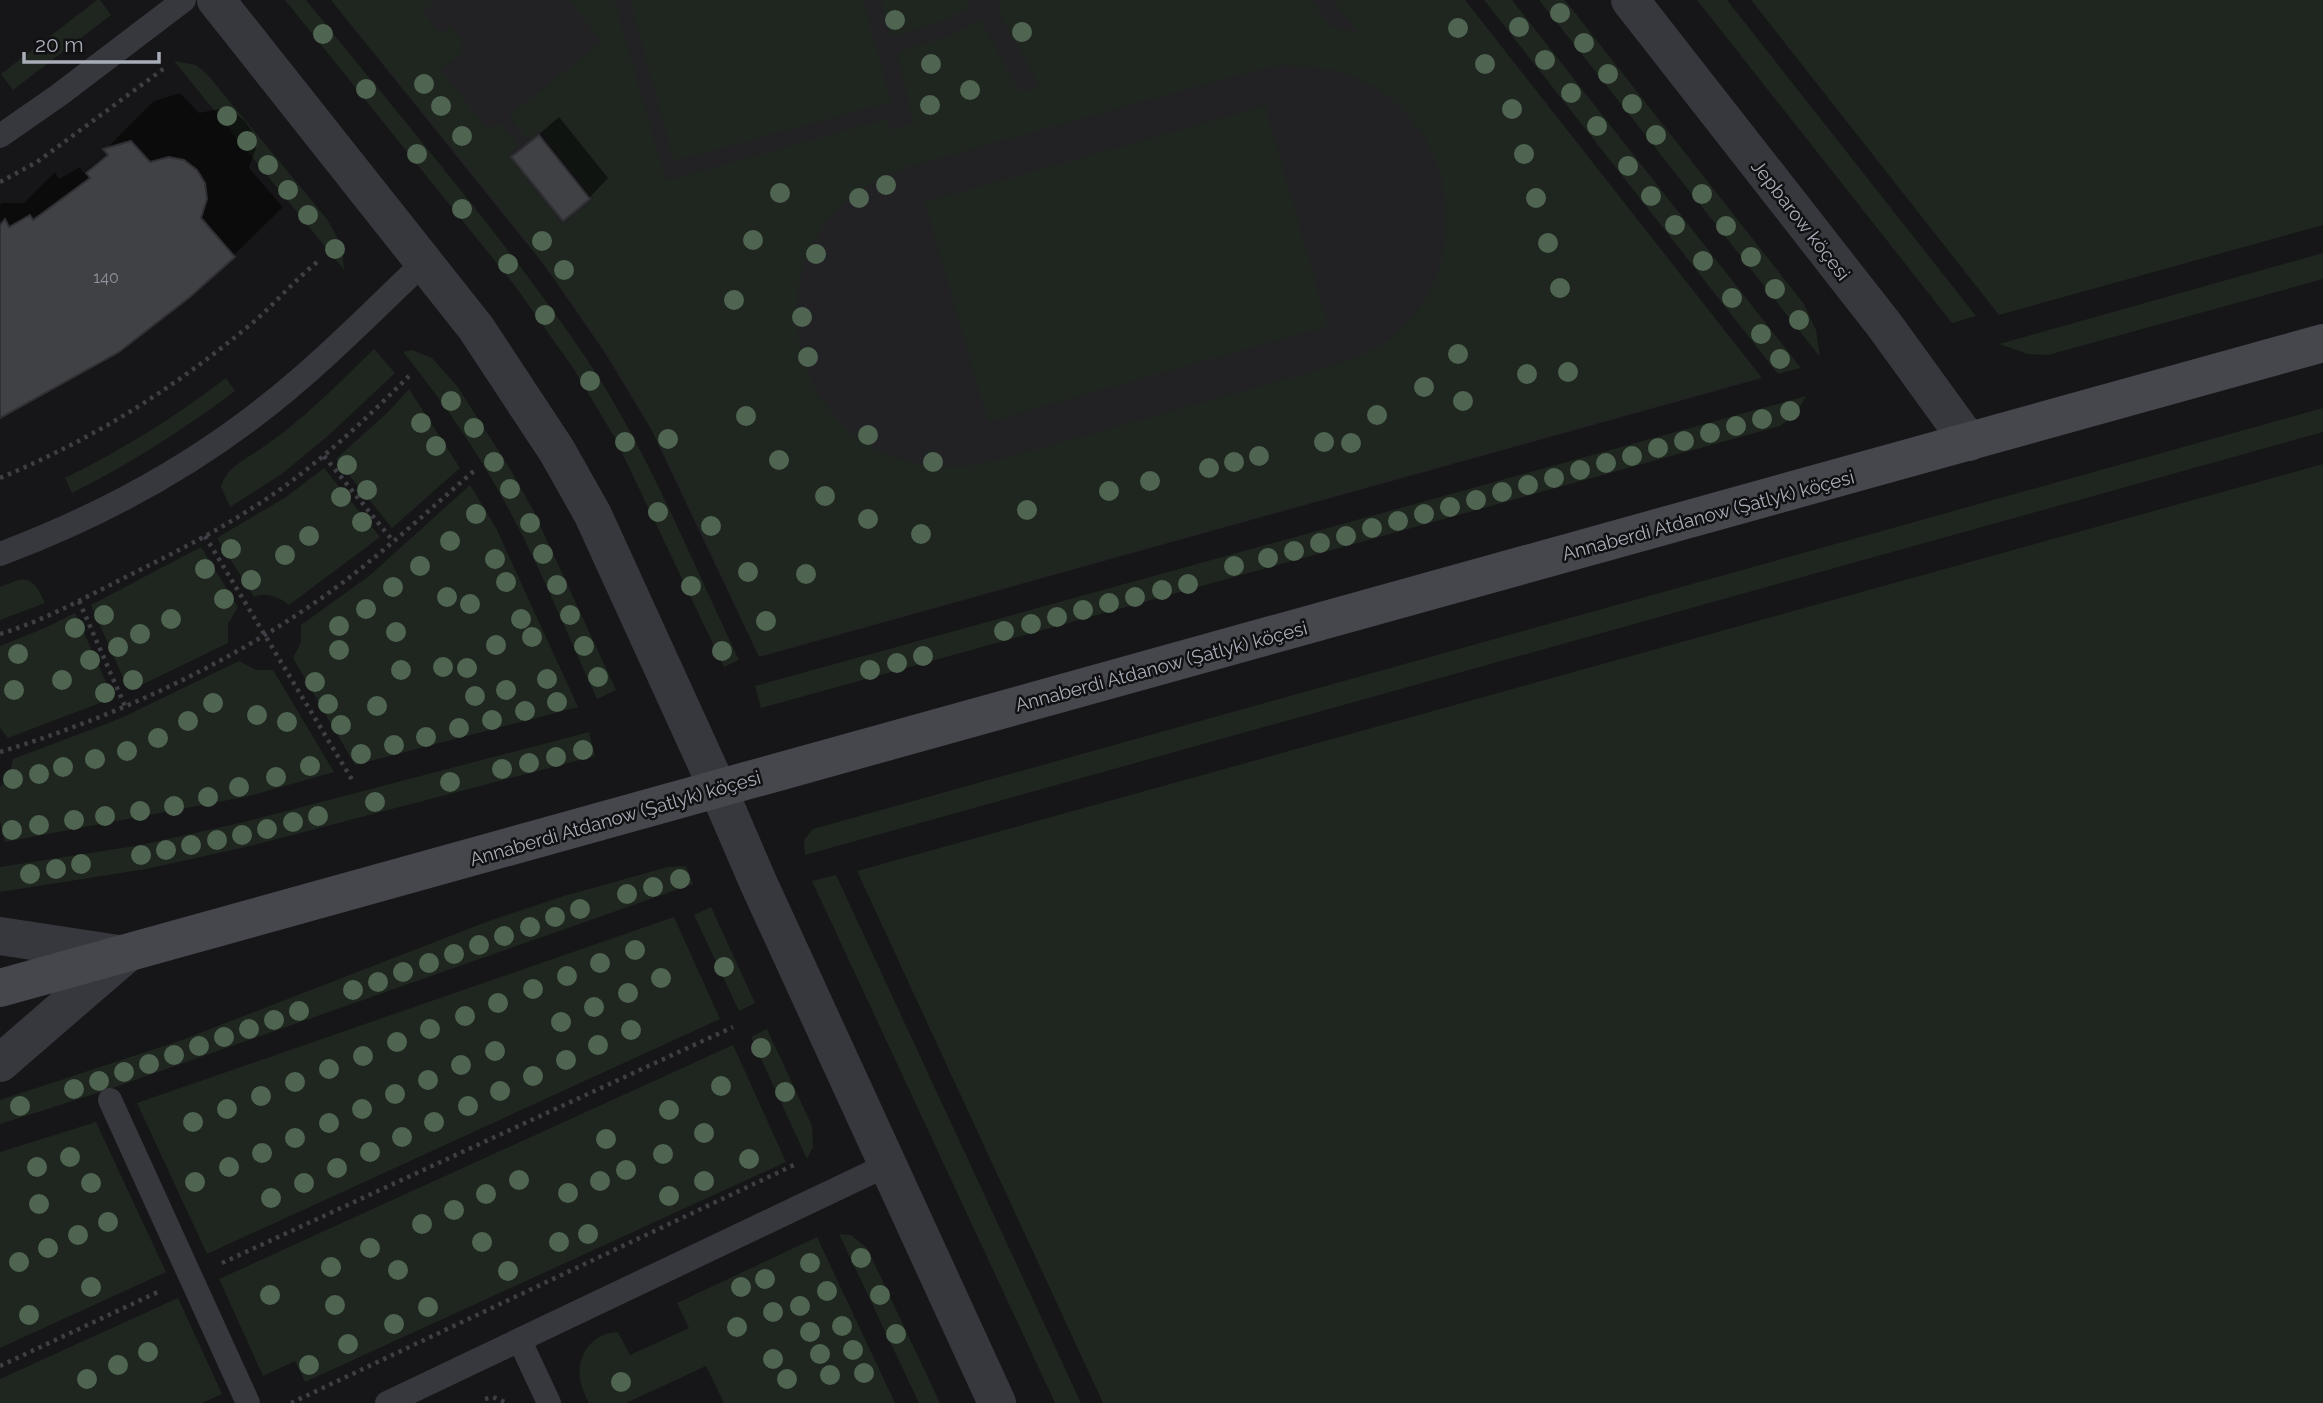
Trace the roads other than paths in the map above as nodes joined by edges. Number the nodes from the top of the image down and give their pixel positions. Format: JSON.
{"nodes":[{"id":1,"x":184,"y":0,"type":"edge"},
{"id":2,"x":216,"y":0,"type":"edge"},
{"id":3,"x":1630,"y":0,"type":"edge"},
{"id":4,"x":0,"y":136,"type":"edge"},
{"id":5,"x":423,"y":263,"type":"junction"},
{"id":6,"x":2323,"y":343,"type":"edge"},
{"id":7,"x":1969,"y":442,"type":"junction"},
{"id":8,"x":0,"y":554,"type":"edge"},
{"id":9,"x":718,"y":789,"type":"junction"},
{"id":10,"x":0,"y":936,"type":"edge"},
{"id":11,"x":125,"y":955,"type":"junction"},
{"id":12,"x":0,"y":989,"type":"edge"},
{"id":13,"x":0,"y":1063,"type":"edge"},
{"id":14,"x":110,"y":1100,"type":"dead end"},
{"id":15,"x":887,"y":1165,"type":"junction"},
{"id":16,"x":520,"y":1341,"type":"junction"},
{"id":17,"x":248,"y":1403,"type":"edge"},
{"id":18,"x":387,"y":1403,"type":"edge"},
{"id":19,"x":549,"y":1403,"type":"edge"},
{"id":20,"x":997,"y":1403,"type":"edge"}],
"edges":[{"from":1,"to":4,"type":"lane"},
{"from":2,"to":5,"type":"street"},
{"from":3,"to":7,"type":"street","name":"Jepbarow köçesi"},
{"from":5,"to":8,"type":"lane"},
{"from":5,"to":9,"type":"street"},
{"from":6,"to":7,"type":"street","name":"Annaberdi Atdanow (Şatlyk) köçesi"},
{"from":7,"to":9,"type":"street","name":"Annaberdi Atdanow (Şatlyk) köçesi"},
{"from":9,"to":11,"type":"street","name":"Annaberdi Atdanow (Şatlyk) köçesi"},
{"from":9,"to":15,"type":"street"},
{"from":10,"to":11,"type":"street"},
{"from":11,"to":12,"type":"street","name":"Annaberdi Atdanow (Şatlyk) köçesi"},
{"from":11,"to":13,"type":"street"},
{"from":14,"to":17,"type":"lane"},
{"from":15,"to":16,"type":"lane"},
{"from":15,"to":20,"type":"street"},
{"from":16,"to":18,"type":"lane"},
{"from":16,"to":19,"type":"lane"}]}
